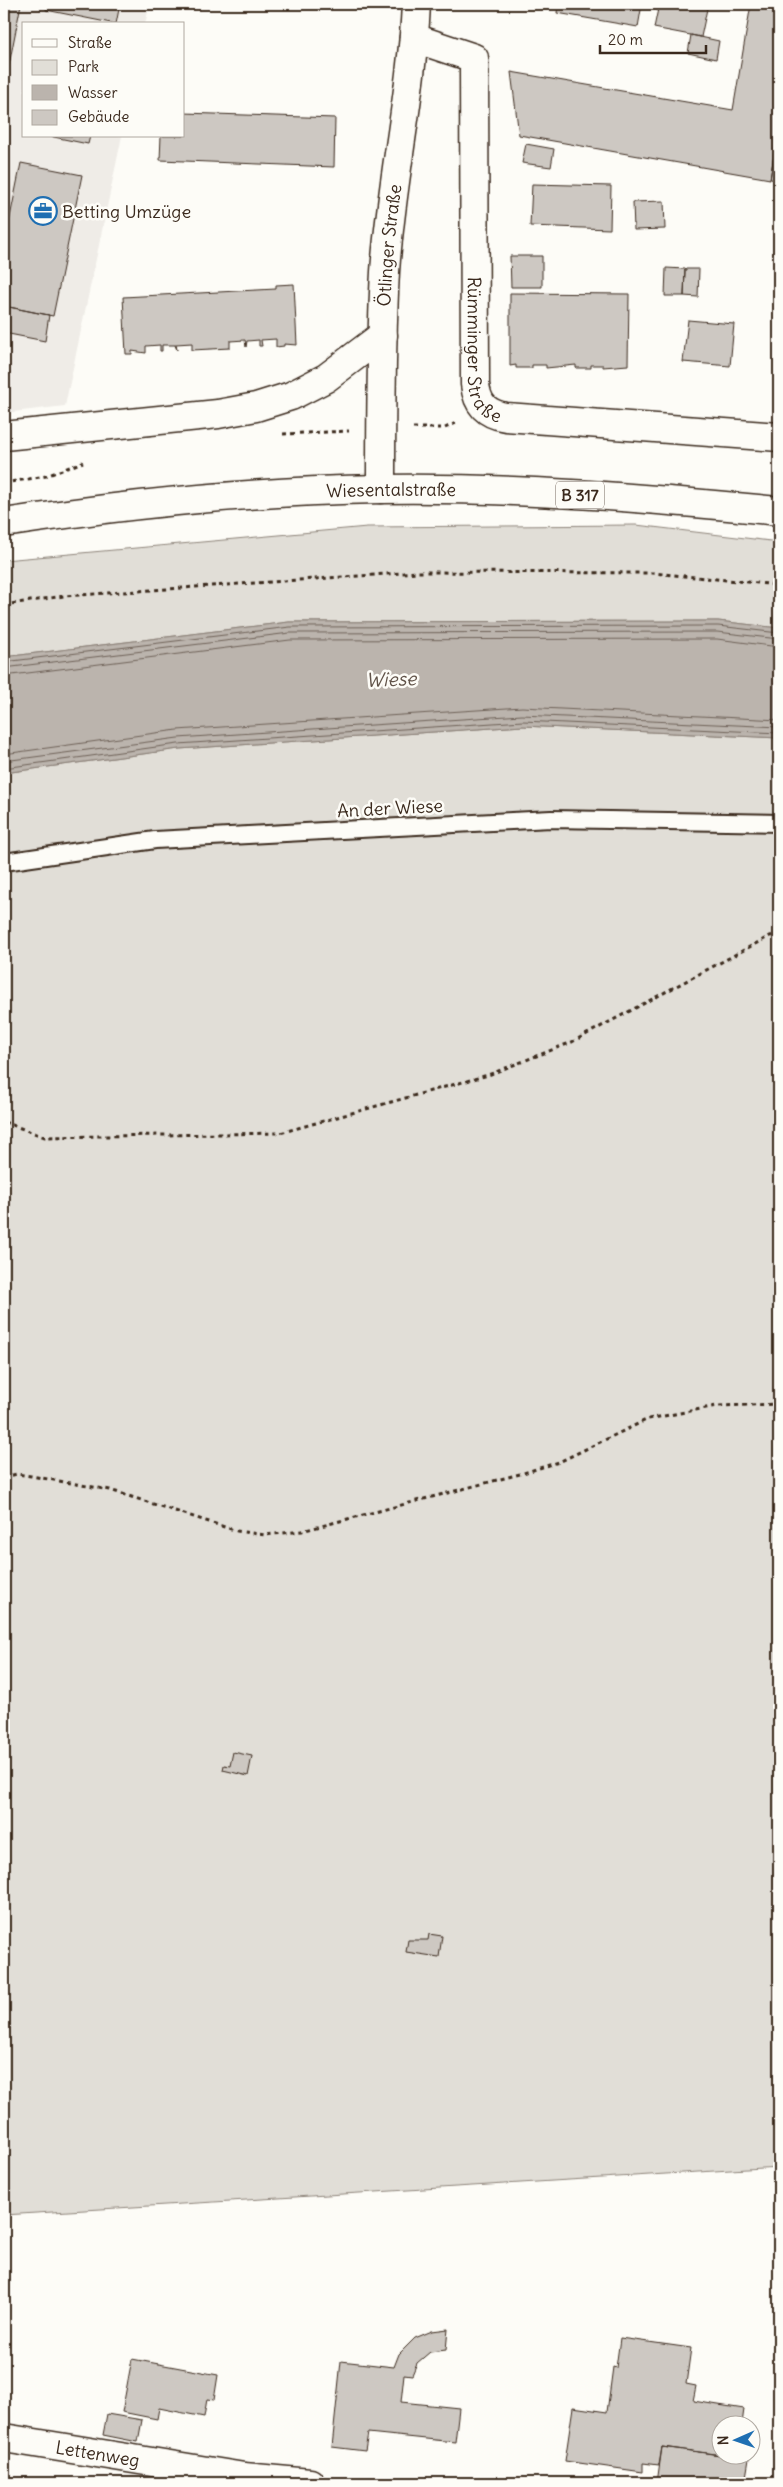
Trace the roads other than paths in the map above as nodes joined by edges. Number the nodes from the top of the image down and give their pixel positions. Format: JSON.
{"nodes":[{"id":1,"x":416,"y":4,"type":"edge"},
{"id":2,"x":414,"y":38,"type":"junction"},
{"id":3,"x":383,"y":335,"type":"junction"},
{"id":4,"x":4,"y":436,"type":"edge"},
{"id":5,"x":779,"y":437,"type":"edge"},
{"id":6,"x":381,"y":489,"type":"junction"},
{"id":7,"x":779,"y":511,"type":"edge"},
{"id":8,"x":4,"y":523,"type":"edge"},
{"id":9,"x":779,"y":823,"type":"edge"},
{"id":10,"x":4,"y":862,"type":"edge"},
{"id":11,"x":4,"y":2438,"type":"edge"},
{"id":12,"x":310,"y":2483,"type":"edge"}],
"edges":[{"from":1,"to":2,"type":"street","name":"Ötlinger Straße"},
{"from":2,"to":3,"type":"street","name":"Ötlinger Straße"},
{"from":2,"to":5,"type":"street","name":"Rümminger Straße"},
{"from":3,"to":4,"type":"street"},
{"from":3,"to":6,"type":"street","name":"Ötlinger Straße"},
{"from":6,"to":7,"type":"street","name":"Wiesentalstraße","number":"B 317"},
{"from":6,"to":8,"type":"street","name":"Wiesentalstraße","number":"B 317"},
{"from":9,"to":10,"type":"lane","name":"An der Wiese"},
{"from":11,"to":12,"type":"street","name":"Lettenweg"}]}
